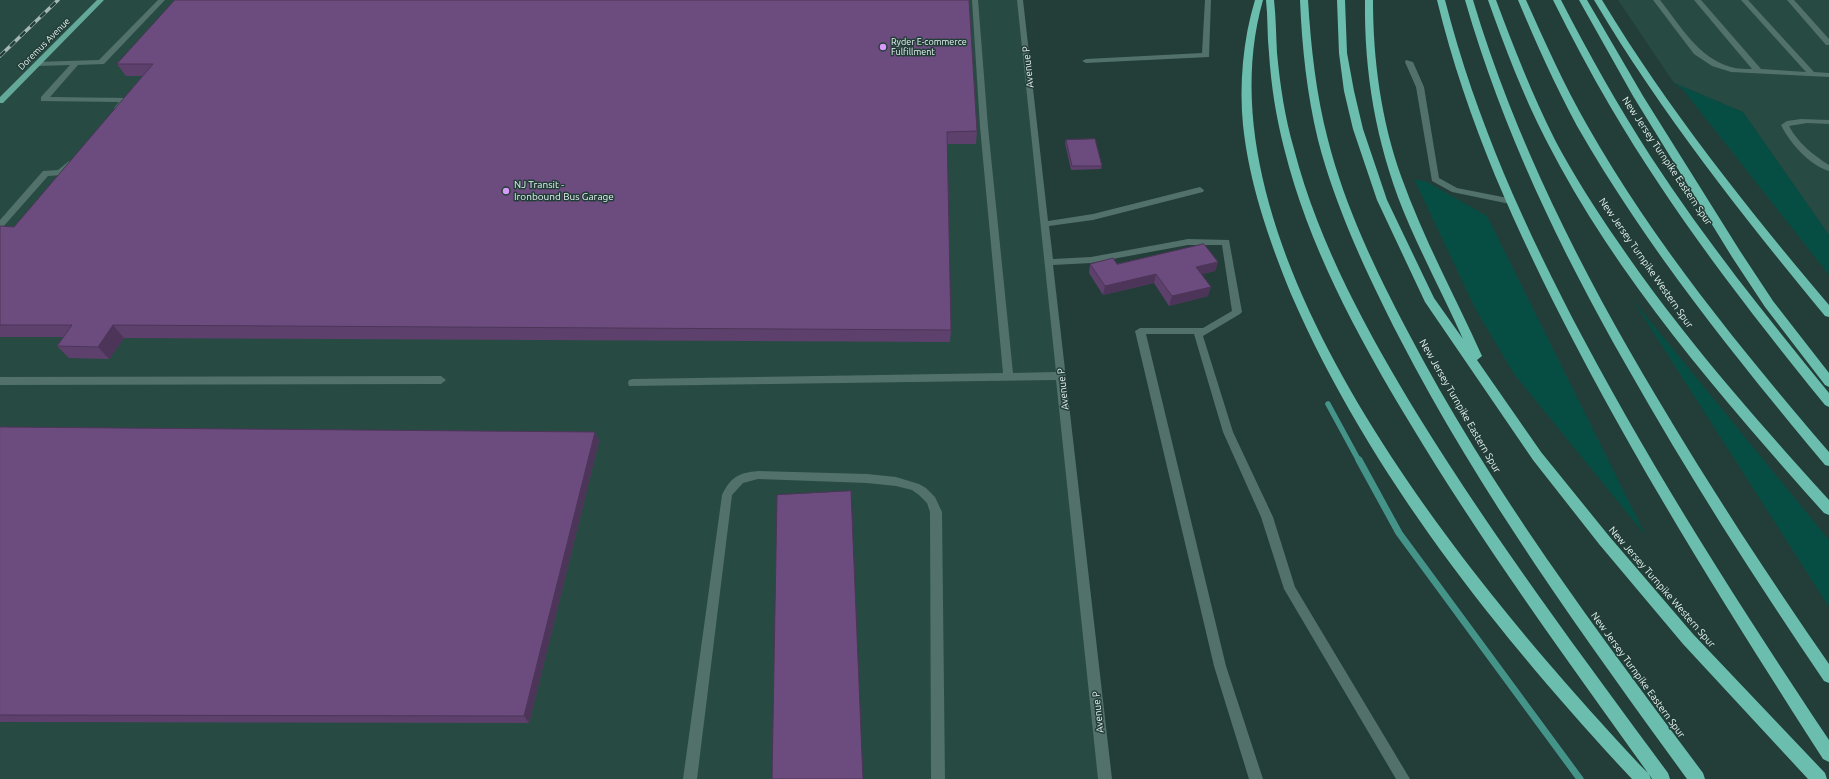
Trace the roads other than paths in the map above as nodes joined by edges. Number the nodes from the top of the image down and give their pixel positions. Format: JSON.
{"nodes":[{"id":1,"x":101,"y":0,"type":"edge"},
{"id":2,"x":162,"y":0,"type":"edge"},
{"id":3,"x":975,"y":0,"type":"edge"},
{"id":4,"x":1020,"y":0,"type":"edge"},
{"id":5,"x":1208,"y":0,"type":"edge"},
{"id":6,"x":1259,"y":0,"type":"edge"},
{"id":7,"x":1270,"y":0,"type":"edge"},
{"id":8,"x":1304,"y":0,"type":"edge"},
{"id":9,"x":1340,"y":0,"type":"edge"},
{"id":10,"x":1369,"y":0,"type":"edge"},
{"id":11,"x":1441,"y":0,"type":"edge"},
{"id":12,"x":1470,"y":0,"type":"edge"},
{"id":13,"x":1492,"y":0,"type":"edge"},
{"id":14,"x":1522,"y":0,"type":"edge"},
{"id":15,"x":1557,"y":0,"type":"edge"},
{"id":16,"x":1583,"y":0,"type":"edge"},
{"id":17,"x":1598,"y":0,"type":"edge"},
{"id":18,"x":1656,"y":0,"type":"edge"},
{"id":19,"x":1697,"y":0,"type":"edge"},
{"id":20,"x":1744,"y":0,"type":"edge"},
{"id":21,"x":1790,"y":0,"type":"edge"},
{"id":22,"x":1829,"y":43,"type":"edge"},
{"id":23,"x":1086,"y":61,"type":"dead end"},
{"id":24,"x":1409,"y":62,"type":"dead end"},
{"id":25,"x":76,"y":63,"type":"junction"},
{"id":26,"x":38,"y":64,"type":"junction"},
{"id":27,"x":1759,"y":72,"type":"junction"},
{"id":28,"x":1813,"y":75,"type":"junction"},
{"id":29,"x":1829,"y":75,"type":"edge"},
{"id":30,"x":0,"y":101,"type":"edge"},
{"id":31,"x":110,"y":117,"type":"edge"},
{"id":32,"x":1829,"y":122,"type":"edge"},
{"id":33,"x":75,"y":157,"type":"edge"},
{"id":34,"x":1829,"y":168,"type":"edge"},
{"id":35,"x":1200,"y":190,"type":"dead end"},
{"id":36,"x":1510,"y":201,"type":"junction"},
{"id":37,"x":1045,"y":224,"type":"junction"},
{"id":38,"x":0,"y":226,"type":"edge"},
{"id":39,"x":1049,"y":262,"type":"junction"},
{"id":40,"x":1829,"y":313,"type":"edge"},
{"id":41,"x":1205,"y":331,"type":"junction"},
{"id":42,"x":1061,"y":376,"type":"junction"},
{"id":43,"x":1008,"y":377,"type":"junction"},
{"id":44,"x":442,"y":380,"type":"dead end"},
{"id":45,"x":0,"y":381,"type":"edge"},
{"id":46,"x":1487,"y":381,"type":"junction"},
{"id":47,"x":1829,"y":382,"type":"edge"},
{"id":48,"x":633,"y":383,"type":"dead end"},
{"id":49,"x":1829,"y":402,"type":"edge"},
{"id":50,"x":1829,"y":461,"type":"edge"},
{"id":51,"x":1829,"y":508,"type":"edge"},
{"id":52,"x":1829,"y":676,"type":"edge"},
{"id":53,"x":1829,"y":754,"type":"edge"},
{"id":54,"x":690,"y":779,"type":"edge"},
{"id":55,"x":938,"y":779,"type":"edge"},
{"id":56,"x":1105,"y":779,"type":"edge"},
{"id":57,"x":1256,"y":779,"type":"edge"},
{"id":58,"x":1403,"y":779,"type":"edge"},
{"id":59,"x":1643,"y":779,"type":"edge"},
{"id":60,"x":1662,"y":779,"type":"edge"},
{"id":61,"x":1697,"y":779,"type":"edge"},
{"id":62,"x":1819,"y":779,"type":"edge"}],
"edges":[{"from":1,"to":26,"type":"main road","name":"Doremus Avenue"},
{"from":2,"to":25,"type":"street"},
{"from":3,"to":43,"type":"street"},
{"from":4,"to":37,"type":"street","name":"Avenue P"},
{"from":5,"to":23,"type":"street"},
{"from":6,"to":59,"type":"highway"},
{"from":7,"to":60,"type":"highway"},
{"from":8,"to":61,"type":"highway","name":"New Jersey Turnpike Eastern Spur"},
{"from":9,"to":46,"type":"highway","name":"New Jersey Turnpike Western Spur"},
{"from":10,"to":46,"type":"highway","name":"New Jersey Turnpike Western Spur"},
{"from":11,"to":36,"type":"highway"},
{"from":12,"to":52,"type":"highway"},
{"from":13,"to":51,"type":"highway","name":"New Jersey Turnpike Western Spur"},
{"from":14,"to":50,"type":"highway"},
{"from":15,"to":49,"type":"highway","name":"New Jersey Turnpike Eastern Spur"},
{"from":16,"to":47,"type":"highway"},
{"from":17,"to":40,"type":"highway"},
{"from":18,"to":27,"type":"street"},
{"from":19,"to":27,"type":"street"},
{"from":20,"to":28,"type":"street"},
{"from":21,"to":22,"type":"street"},
{"from":24,"to":36,"type":"street"},
{"from":25,"to":26,"type":"street"},
{"from":25,"to":31,"type":"street"},
{"from":26,"to":30,"type":"main road","name":"Doremus Avenue"},
{"from":27,"to":28,"type":"street"},
{"from":28,"to":29,"type":"street"},
{"from":32,"to":34,"type":"street"},
{"from":33,"to":38,"type":"street"},
{"from":35,"to":37,"type":"street"},
{"from":36,"to":53,"type":"highway"},
{"from":37,"to":39,"type":"street","name":"Avenue P"},
{"from":39,"to":41,"type":"street"},
{"from":39,"to":42,"type":"street","name":"Avenue P"},
{"from":41,"to":57,"type":"street"},
{"from":41,"to":58,"type":"street"},
{"from":42,"to":43,"type":"street"},
{"from":42,"to":56,"type":"street","name":"Avenue P"},
{"from":43,"to":48,"type":"street"},
{"from":44,"to":45,"type":"street"},
{"from":46,"to":62,"type":"highway","name":"New Jersey Turnpike Western Spur"},
{"from":54,"to":55,"type":"street"}]}
